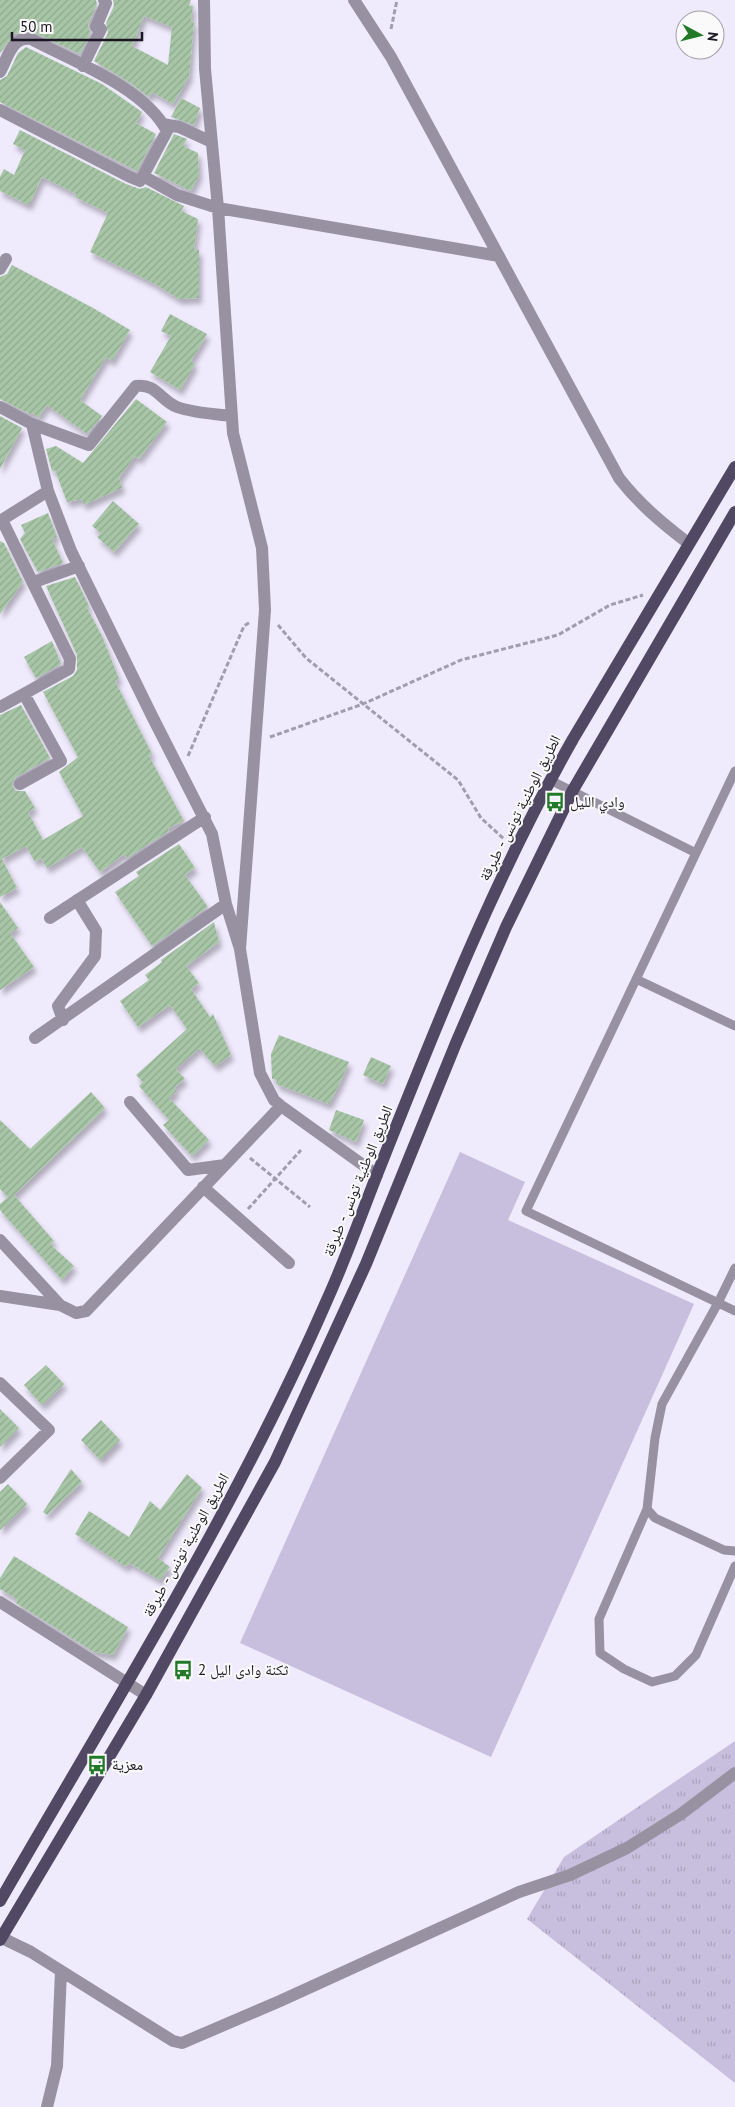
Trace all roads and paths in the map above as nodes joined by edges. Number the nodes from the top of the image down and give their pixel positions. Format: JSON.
{"nodes":[{"id":1,"x":104,"y":0,"type":"edge"},
{"id":2,"x":204,"y":0,"type":"edge"},
{"id":3,"x":354,"y":0,"type":"edge"},
{"id":4,"x":397,"y":0,"type":"edge"},
{"id":5,"x":386,"y":49,"type":"junction"},
{"id":6,"x":83,"y":66,"type":"junction"},
{"id":7,"x":0,"y":72,"type":"edge"},
{"id":8,"x":0,"y":110,"type":"edge"},
{"id":9,"x":164,"y":124,"type":"junction"},
{"id":10,"x":212,"y":142,"type":"junction"},
{"id":11,"x":143,"y":176,"type":"junction"},
{"id":12,"x":218,"y":208,"type":"junction"},
{"id":13,"x":499,"y":256,"type":"junction"},
{"id":14,"x":0,"y":407,"type":"edge"},
{"id":15,"x":232,"y":416,"type":"junction"},
{"id":16,"x":32,"y":424,"type":"junction"},
{"id":17,"x":735,"y":467,"type":"edge"},
{"id":18,"x":48,"y":491,"type":"junction"},
{"id":19,"x":735,"y":512,"type":"edge"},
{"id":20,"x":1,"y":520,"type":"edge"},
{"id":21,"x":688,"y":543,"type":"junction"},
{"id":22,"x":79,"y":566,"type":"junction"},
{"id":23,"x":34,"y":582,"type":"junction"},
{"id":24,"x":657,"y":596,"type":"junction"},
{"id":25,"x":266,"y":610,"type":"junction"},
{"id":26,"x":24,"y":694,"type":"junction"},
{"id":27,"x":363,"y":704,"type":"junction"},
{"id":28,"x":0,"y":707,"type":"edge"},
{"id":29,"x":255,"y":743,"type":"junction"},
{"id":30,"x":735,"y":771,"type":"edge"},
{"id":31,"x":180,"y":772,"type":"junction"},
{"id":32,"x":550,"y":780,"type":"junction"},
{"id":33,"x":20,"y":784,"type":"dead end"},
{"id":34,"x":573,"y":790,"type":"junction"},
{"id":35,"x":205,"y":817,"type":"junction"},
{"id":36,"x":516,"y":850,"type":"junction"},
{"id":37,"x":696,"y":853,"type":"junction"},
{"id":38,"x":77,"y":900,"type":"junction"},
{"id":39,"x":226,"y":904,"type":"junction"},
{"id":40,"x":50,"y":918,"type":"dead end"},
{"id":41,"x":240,"y":949,"type":"junction"},
{"id":42,"x":636,"y":979,"type":"junction"},
{"id":43,"x":63,"y":1020,"type":"junction"},
{"id":44,"x":735,"y":1026,"type":"edge"},
{"id":45,"x":35,"y":1038,"type":"dead end"},
{"id":46,"x":130,"y":1102,"type":"dead end"},
{"id":47,"x":281,"y":1106,"type":"junction"},
{"id":48,"x":239,"y":1150,"type":"junction"},
{"id":49,"x":301,"y":1150,"type":"dead end"},
{"id":50,"x":225,"y":1165,"type":"junction"},
{"id":51,"x":377,"y":1175,"type":"junction"},
{"id":52,"x":276,"y":1180,"type":"junction"},
{"id":53,"x":203,"y":1187,"type":"junction"},
{"id":54,"x":310,"y":1207,"type":"dead end"},
{"id":55,"x":245,"y":1212,"type":"dead end"},
{"id":56,"x":0,"y":1240,"type":"edge"},
{"id":57,"x":289,"y":1263,"type":"dead end"},
{"id":58,"x":735,"y":1268,"type":"edge"},
{"id":59,"x":0,"y":1296,"type":"edge"},
{"id":60,"x":718,"y":1303,"type":"junction"},
{"id":61,"x":60,"y":1305,"type":"junction"},
{"id":62,"x":735,"y":1311,"type":"edge"},
{"id":63,"x":0,"y":1383,"type":"edge"},
{"id":64,"x":0,"y":1478,"type":"edge"},
{"id":65,"x":647,"y":1509,"type":"junction"},
{"id":66,"x":735,"y":1551,"type":"edge"},
{"id":67,"x":735,"y":1566,"type":"edge"},
{"id":68,"x":0,"y":1602,"type":"edge"},
{"id":69,"x":128,"y":1684,"type":"junction"},
{"id":70,"x":146,"y":1695,"type":"junction"},
{"id":71,"x":735,"y":1774,"type":"edge"},
{"id":72,"x":0,"y":1901,"type":"edge"},
{"id":73,"x":0,"y":1938,"type":"edge"},
{"id":74,"x":61,"y":1971,"type":"junction"},
{"id":75,"x":47,"y":2107,"type":"edge"}],
"edges":[{"from":1,"to":6,"type":"street"},
{"from":2,"to":10,"type":"street"},
{"from":3,"to":5,"type":"street"},
{"from":4,"to":5,"type":"path"},
{"from":5,"to":13,"type":"street"},
{"from":6,"to":7,"type":"street"},
{"from":6,"to":9,"type":"street"},
{"from":8,"to":11,"type":"street"},
{"from":9,"to":10,"type":"street"},
{"from":9,"to":11,"type":"street"},
{"from":10,"to":12,"type":"street"},
{"from":11,"to":12,"type":"street"},
{"from":12,"to":13,"type":"street"},
{"from":12,"to":15,"type":"street"},
{"from":13,"to":21,"type":"street"},
{"from":14,"to":16,"type":"street"},
{"from":15,"to":16,"type":"street"},
{"from":15,"to":25,"type":"street"},
{"from":16,"to":18,"type":"street"},
{"from":17,"to":21,"type":"main road","name":"الطريق الوطنية تونس - طبرقة"},
{"from":18,"to":20,"type":"street"},
{"from":18,"to":22,"type":"street"},
{"from":19,"to":34,"type":"main road"},
{"from":20,"to":23,"type":"street"},
{"from":21,"to":24,"type":"main road","name":"الطريق الوطنية تونس - طبرقة"},
{"from":22,"to":23,"type":"street"},
{"from":22,"to":31,"type":"street"},
{"from":23,"to":26,"type":"street"},
{"from":24,"to":27,"type":"path"},
{"from":24,"to":32,"type":"main road","name":"الطريق الوطنية تونس - طبرقة"},
{"from":25,"to":27,"type":"path"},
{"from":25,"to":29,"type":"street"},
{"from":25,"to":31,"type":"path"},
{"from":26,"to":28,"type":"street"},
{"from":26,"to":33,"type":"street"},
{"from":27,"to":29,"type":"path"},
{"from":27,"to":36,"type":"path"},
{"from":29,"to":41,"type":"street"},
{"from":30,"to":37,"type":"lane"},
{"from":31,"to":35,"type":"street"},
{"from":32,"to":34,"type":"lane"},
{"from":32,"to":36,"type":"main road","name":"الطريق الوطنية تونس - طبرقة"},
{"from":34,"to":37,"type":"lane"},
{"from":34,"to":70,"type":"main road"},
{"from":35,"to":38,"type":"street"},
{"from":35,"to":39,"type":"street"},
{"from":36,"to":51,"type":"main road","name":"الطريق الوطنية تونس - طبرقة"},
{"from":37,"to":42,"type":"lane"},
{"from":38,"to":40,"type":"street"},
{"from":38,"to":43,"type":"street"},
{"from":39,"to":41,"type":"street"},
{"from":39,"to":43,"type":"street"},
{"from":41,"to":47,"type":"street"},
{"from":42,"to":44,"type":"lane"},
{"from":42,"to":60,"type":"lane"},
{"from":43,"to":45,"type":"street"},
{"from":46,"to":50,"type":"street"},
{"from":47,"to":48,"type":"street"},
{"from":47,"to":51,"type":"street"},
{"from":48,"to":50,"type":"street"},
{"from":48,"to":52,"type":"path"},
{"from":49,"to":52,"type":"path"},
{"from":50,"to":53,"type":"street"},
{"from":51,"to":69,"type":"main road","name":"الطريق الوطنية تونس - طبرقة"},
{"from":52,"to":54,"type":"path"},
{"from":52,"to":55,"type":"path"},
{"from":53,"to":57,"type":"street"},
{"from":53,"to":61,"type":"street"},
{"from":56,"to":61,"type":"street"},
{"from":58,"to":60,"type":"lane"},
{"from":59,"to":61,"type":"street"},
{"from":60,"to":62,"type":"lane"},
{"from":60,"to":65,"type":"lane"},
{"from":63,"to":64,"type":"street"},
{"from":65,"to":66,"type":"lane"},
{"from":65,"to":67,"type":"lane"},
{"from":68,"to":69,"type":"street"},
{"from":69,"to":70,"type":"street"},
{"from":69,"to":72,"type":"main road","name":"الطريق الوطنية تونس - طبرقة"},
{"from":70,"to":73,"type":"main road"},
{"from":71,"to":74,"type":"street"},
{"from":73,"to":74,"type":"street"},
{"from":74,"to":75,"type":"street"}]}
